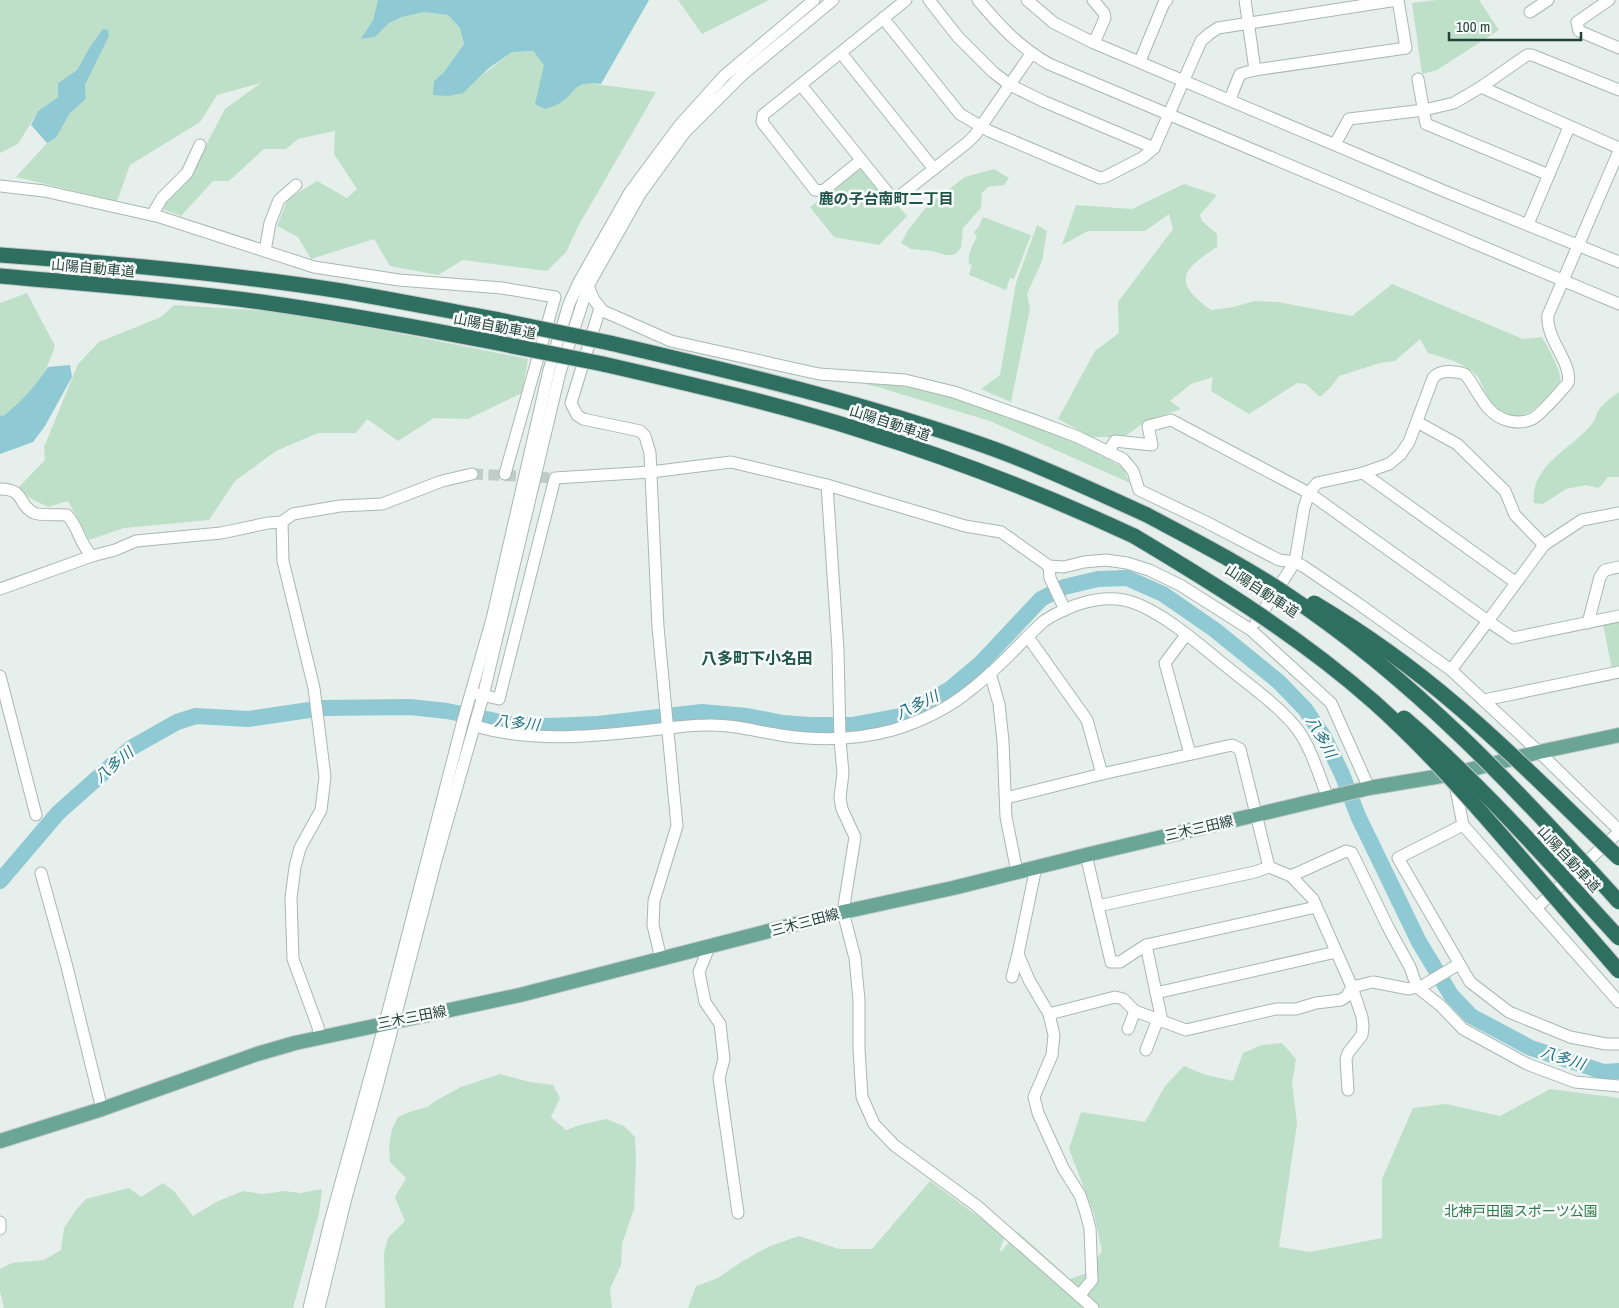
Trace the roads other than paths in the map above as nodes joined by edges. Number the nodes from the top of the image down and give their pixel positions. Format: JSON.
{"nodes":[{"id":1,"x":814,"y":0,"type":"edge"},
{"id":2,"x":832,"y":0,"type":"edge"},
{"id":3,"x":906,"y":0,"type":"edge"},
{"id":4,"x":929,"y":0,"type":"edge"},
{"id":5,"x":978,"y":0,"type":"edge"},
{"id":6,"x":1027,"y":0,"type":"edge"},
{"id":7,"x":1093,"y":0,"type":"edge"},
{"id":8,"x":1245,"y":0,"type":"edge"},
{"id":9,"x":1398,"y":0,"type":"edge"},
{"id":10,"x":1548,"y":0,"type":"edge"},
{"id":11,"x":1610,"y":0,"type":"edge"},
{"id":12,"x":1164,"y":1,"type":"edge"},
{"id":13,"x":1530,"y":12,"type":"dead end"},
{"id":14,"x":883,"y":18,"type":"junction"},
{"id":15,"x":1248,"y":22,"type":"junction"},
{"id":16,"x":1094,"y":42,"type":"junction"},
{"id":17,"x":1619,"y":48,"type":"edge"},
{"id":18,"x":841,"y":53,"type":"junction"},
{"id":19,"x":1031,"y":54,"type":"junction"},
{"id":20,"x":1140,"y":61,"type":"junction"},
{"id":21,"x":1255,"y":70,"type":"junction"},
{"id":22,"x":1418,"y":79,"type":"dead end"},
{"id":23,"x":1184,"y":80,"type":"junction"},
{"id":24,"x":801,"y":85,"type":"junction"},
{"id":25,"x":1010,"y":85,"type":"junction"},
{"id":26,"x":1481,"y":87,"type":"junction"},
{"id":27,"x":1619,"y":90,"type":"edge"},
{"id":28,"x":1230,"y":99,"type":"junction"},
{"id":29,"x":1424,"y":110,"type":"junction"},
{"id":30,"x":1169,"y":114,"type":"junction"},
{"id":31,"x":980,"y":127,"type":"junction"},
{"id":32,"x":1569,"y":127,"type":"junction"},
{"id":33,"x":1335,"y":144,"type":"junction"},
{"id":34,"x":200,"y":145,"type":"dead end"},
{"id":35,"x":1154,"y":148,"type":"junction"},
{"id":36,"x":1619,"y":149,"type":"edge"},
{"id":37,"x":860,"y":161,"type":"junction"},
{"id":38,"x":934,"y":169,"type":"junction"},
{"id":39,"x":1549,"y":175,"type":"junction"},
{"id":40,"x":296,"y":185,"type":"dead end"},
{"id":41,"x":0,"y":186,"type":"edge"},
{"id":42,"x":152,"y":215,"type":"junction"},
{"id":43,"x":1528,"y":224,"type":"junction"},
{"id":44,"x":1577,"y":246,"type":"junction"},
{"id":45,"x":265,"y":251,"type":"junction"},
{"id":46,"x":0,"y":254,"type":"edge"},
{"id":47,"x":1619,"y":262,"type":"edge"},
{"id":48,"x":0,"y":276,"type":"edge"},
{"id":49,"x":1563,"y":280,"type":"junction"},
{"id":50,"x":588,"y":286,"type":"junction"},
{"id":51,"x":1619,"y":304,"type":"edge"},
{"id":52,"x":600,"y":308,"type":"junction"},
{"id":53,"x":1417,"y":422,"type":"junction"},
{"id":54,"x":1108,"y":452,"type":"junction"},
{"id":55,"x":651,"y":472,"type":"junction"},
{"id":56,"x":1363,"y":473,"type":"junction"},
{"id":57,"x":472,"y":474,"type":"tunnel mouth"},
{"id":58,"x":505,"y":474,"type":"dead end"},
{"id":59,"x":827,"y":485,"type":"junction"},
{"id":60,"x":0,"y":489,"type":"edge"},
{"id":61,"x":1309,"y":492,"type":"junction"},
{"id":62,"x":1619,"y":513,"type":"edge"},
{"id":63,"x":1147,"y":515,"type":"junction"},
{"id":64,"x":282,"y":522,"type":"junction"},
{"id":65,"x":1134,"y":536,"type":"junction"},
{"id":66,"x":1544,"y":545,"type":"junction"},
{"id":67,"x":92,"y":556,"type":"junction"},
{"id":68,"x":1295,"y":562,"type":"junction"},
{"id":69,"x":1619,"y":568,"type":"edge"},
{"id":70,"x":1049,"y":572,"type":"junction"},
{"id":71,"x":1515,"y":582,"type":"junction"},
{"id":72,"x":0,"y":589,"type":"edge"},
{"id":73,"x":1065,"y":610,"type":"junction"},
{"id":74,"x":1619,"y":616,"type":"edge"},
{"id":75,"x":1488,"y":621,"type":"junction"},
{"id":76,"x":1588,"y":623,"type":"junction"},
{"id":77,"x":1251,"y":630,"type":"junction"},
{"id":78,"x":1186,"y":635,"type":"junction"},
{"id":79,"x":1028,"y":637,"type":"junction"},
{"id":80,"x":1451,"y":670,"type":"junction"},
{"id":81,"x":1619,"y":672,"type":"edge"},
{"id":82,"x":990,"y":673,"type":"junction"},
{"id":83,"x":0,"y":676,"type":"edge"},
{"id":84,"x":477,"y":694,"type":"junction"},
{"id":85,"x":1484,"y":700,"type":"junction"},
{"id":86,"x":475,"y":726,"type":"junction"},
{"id":87,"x":668,"y":728,"type":"junction"},
{"id":88,"x":1619,"y":734,"type":"edge"},
{"id":89,"x":840,"y":740,"type":"junction"},
{"id":90,"x":1539,"y":752,"type":"junction"},
{"id":91,"x":1190,"y":754,"type":"junction"},
{"id":92,"x":1102,"y":774,"type":"junction"},
{"id":93,"x":1453,"y":774,"type":"junction"},
{"id":94,"x":1536,"y":780,"type":"junction"},
{"id":95,"x":1367,"y":789,"type":"junction"},
{"id":96,"x":1006,"y":798,"type":"junction"},
{"id":97,"x":1330,"y":798,"type":"junction"},
{"id":98,"x":36,"y":815,"type":"dead end"},
{"id":99,"x":1257,"y":815,"type":"junction"},
{"id":100,"x":1463,"y":825,"type":"junction"},
{"id":101,"x":1619,"y":831,"type":"edge"},
{"id":102,"x":1086,"y":854,"type":"junction"},
{"id":103,"x":1619,"y":858,"type":"edge"},
{"id":104,"x":1036,"y":867,"type":"junction"},
{"id":105,"x":1269,"y":867,"type":"junction"},
{"id":106,"x":1619,"y":868,"type":"edge"},
{"id":107,"x":1017,"y":872,"type":"junction"},
{"id":108,"x":41,"y":873,"type":"dead end"},
{"id":109,"x":1291,"y":876,"type":"junction"},
{"id":110,"x":1619,"y":902,"type":"edge"},
{"id":111,"x":1098,"y":906,"type":"junction"},
{"id":112,"x":1316,"y":907,"type":"junction"},
{"id":113,"x":1536,"y":908,"type":"junction"},
{"id":114,"x":843,"y":912,"type":"junction"},
{"id":115,"x":1619,"y":938,"type":"edge"},
{"id":116,"x":1146,"y":945,"type":"junction"},
{"id":117,"x":709,"y":946,"type":"junction"},
{"id":118,"x":1336,"y":952,"type":"junction"},
{"id":119,"x":1018,"y":954,"type":"junction"},
{"id":120,"x":661,"y":959,"type":"junction"},
{"id":121,"x":1456,"y":966,"type":"junction"},
{"id":122,"x":1619,"y":971,"type":"edge"},
{"id":123,"x":1012,"y":977,"type":"dead end"},
{"id":124,"x":1421,"y":986,"type":"junction"},
{"id":125,"x":1352,"y":988,"type":"junction"},
{"id":126,"x":1156,"y":993,"type":"junction"},
{"id":127,"x":1619,"y":1002,"type":"edge"},
{"id":128,"x":1135,"y":1011,"type":"junction"},
{"id":129,"x":1050,"y":1014,"type":"junction"},
{"id":130,"x":1160,"y":1020,"type":"junction"},
{"id":131,"x":390,"y":1022,"type":"junction"},
{"id":132,"x":1128,"y":1029,"type":"dead end"},
{"id":133,"x":319,"y":1036,"type":"junction"},
{"id":134,"x":1619,"y":1044,"type":"edge"},
{"id":135,"x":1146,"y":1050,"type":"dead end"},
{"id":136,"x":1619,"y":1086,"type":"edge"},
{"id":137,"x":1348,"y":1090,"type":"dead end"},
{"id":138,"x":102,"y":1109,"type":"junction"},
{"id":139,"x":0,"y":1141,"type":"edge"},
{"id":140,"x":738,"y":1213,"type":"dead end"},
{"id":141,"x":0,"y":1222,"type":"edge"},
{"id":142,"x":0,"y":1229,"type":"edge"},
{"id":143,"x":1079,"y":1296,"type":"junction"},
{"id":144,"x":309,"y":1308,"type":"edge"},
{"id":145,"x":319,"y":1308,"type":"edge"},
{"id":146,"x":1093,"y":1308,"type":"edge"}],
"edges":[{"from":1,"to":84,"type":"street"},
{"from":2,"to":50,"type":"street"},
{"from":3,"to":14,"type":"street"},
{"from":4,"to":25,"type":"street"},
{"from":5,"to":19,"type":"street"},
{"from":6,"to":16,"type":"street"},
{"from":7,"to":16,"type":"street"},
{"from":8,"to":15,"type":"street"},
{"from":9,"to":15,"type":"street"},
{"from":9,"to":21,"type":"street"},
{"from":10,"to":13,"type":"street"},
{"from":11,"to":17,"type":"street"},
{"from":12,"to":20,"type":"street"},
{"from":14,"to":18,"type":"street"},
{"from":14,"to":31,"type":"street"},
{"from":15,"to":21,"type":"street"},
{"from":15,"to":23,"type":"street"},
{"from":16,"to":20,"type":"street"},
{"from":18,"to":24,"type":"street"},
{"from":18,"to":38,"type":"street"},
{"from":19,"to":25,"type":"street"},
{"from":19,"to":30,"type":"street"},
{"from":20,"to":23,"type":"street"},
{"from":21,"to":28,"type":"street"},
{"from":22,"to":29,"type":"street"},
{"from":23,"to":28,"type":"street"},
{"from":23,"to":30,"type":"street"},
{"from":24,"to":37,"type":"street"},
{"from":24,"to":37,"type":"street"},
{"from":25,"to":31,"type":"street"},
{"from":25,"to":35,"type":"street"},
{"from":26,"to":27,"type":"street"},
{"from":26,"to":29,"type":"street"},
{"from":26,"to":32,"type":"street"},
{"from":28,"to":33,"type":"street"},
{"from":29,"to":33,"type":"street"},
{"from":29,"to":39,"type":"street"},
{"from":30,"to":35,"type":"street"},
{"from":30,"to":49,"type":"street"},
{"from":31,"to":35,"type":"street"},
{"from":31,"to":38,"type":"street"},
{"from":32,"to":36,"type":"street"},
{"from":32,"to":39,"type":"street"},
{"from":33,"to":43,"type":"street"},
{"from":34,"to":42,"type":"street"},
{"from":36,"to":44,"type":"street"},
{"from":37,"to":38,"type":"street"},
{"from":39,"to":43,"type":"street"},
{"from":40,"to":45,"type":"street"},
{"from":41,"to":42,"type":"street"},
{"from":42,"to":45,"type":"street"},
{"from":43,"to":44,"type":"street"},
{"from":44,"to":47,"type":"street"},
{"from":44,"to":49,"type":"street"},
{"from":45,"to":58,"type":"street"},
{"from":46,"to":63,"type":"highway","name":"山陽自動車道","bridge":true},
{"from":48,"to":65,"type":"highway","name":"山陽自動車道","bridge":true},
{"from":49,"to":51,"type":"street"},
{"from":49,"to":53,"type":"street"},
{"from":50,"to":52,"type":"street"},
{"from":50,"to":84,"type":"street"},
{"from":52,"to":54,"type":"street"},
{"from":52,"to":55,"type":"street"},
{"from":53,"to":56,"type":"street"},
{"from":53,"to":66,"type":"street"},
{"from":54,"to":61,"type":"street"},
{"from":54,"to":68,"type":"street"},
{"from":55,"to":59,"type":"street"},
{"from":55,"to":84,"type":"street"},
{"from":55,"to":87,"type":"street"},
{"from":56,"to":61,"type":"street"},
{"from":56,"to":71,"type":"street"},
{"from":57,"to":64,"type":"street"},
{"from":59,"to":70,"type":"street"},
{"from":59,"to":89,"type":"street"},
{"from":60,"to":67,"type":"street"},
{"from":61,"to":68,"type":"street"},
{"from":61,"to":75,"type":"street"},
{"from":62,"to":66,"type":"street"},
{"from":63,"to":94,"type":"highway","bridge":true},
{"from":63,"to":110,"type":"highway","name":"山陽自動車道","bridge":true},
{"from":64,"to":67,"type":"street"},
{"from":64,"to":133,"type":"street"},
{"from":65,"to":115,"type":"highway","name":"山陽自動車道","bridge":true},
{"from":65,"to":122,"type":"highway","bridge":true},
{"from":66,"to":71,"type":"street"},
{"from":67,"to":72,"type":"street"},
{"from":68,"to":77,"type":"street"},
{"from":68,"to":80,"type":"street"},
{"from":69,"to":76,"type":"street"},
{"from":70,"to":73,"type":"street"},
{"from":70,"to":77,"type":"street"},
{"from":71,"to":75,"type":"street"},
{"from":73,"to":78,"type":"street"},
{"from":73,"to":79,"type":"street"},
{"from":74,"to":76,"type":"street"},
{"from":75,"to":76,"type":"street"},
{"from":75,"to":80,"type":"street"},
{"from":77,"to":95,"type":"street"},
{"from":78,"to":91,"type":"street"},
{"from":78,"to":97,"type":"street"},
{"from":79,"to":82,"type":"street"},
{"from":79,"to":92,"type":"street"},
{"from":80,"to":85,"type":"street"},
{"from":81,"to":85,"type":"street"},
{"from":82,"to":89,"type":"street"},
{"from":82,"to":96,"type":"street"},
{"from":83,"to":98,"type":"street"},
{"from":84,"to":86,"type":"street"},
{"from":84,"to":131,"type":"street"},
{"from":85,"to":90,"type":"street"},
{"from":86,"to":87,"type":"street"},
{"from":86,"to":131,"type":"street"},
{"from":87,"to":89,"type":"street"},
{"from":87,"to":120,"type":"street"},
{"from":88,"to":90,"type":"main road","name":"三木三田線"},
{"from":89,"to":114,"type":"street"},
{"from":90,"to":93,"type":"main road","name":"三木三田線"},
{"from":90,"to":101,"type":"street"},
{"from":91,"to":92,"type":"street"},
{"from":91,"to":99,"type":"street"},
{"from":92,"to":96,"type":"street"},
{"from":93,"to":95,"type":"main road","name":"三木三田線"},
{"from":93,"to":100,"type":"street"},
{"from":94,"to":103,"type":"highway","bridge":true},
{"from":94,"to":106,"type":"highway","bridge":true},
{"from":95,"to":97,"type":"main road","name":"三木三田線"},
{"from":96,"to":107,"type":"street"},
{"from":97,"to":99,"type":"main road","name":"三木三田線"},
{"from":99,"to":102,"type":"main road","name":"三木三田線"},
{"from":99,"to":105,"type":"street"},
{"from":100,"to":113,"type":"street"},
{"from":100,"to":121,"type":"street"},
{"from":101,"to":113,"type":"street"},
{"from":102,"to":104,"type":"main road","name":"三木三田線"},
{"from":102,"to":111,"type":"street"},
{"from":104,"to":107,"type":"main road","name":"三木三田線"},
{"from":104,"to":119,"type":"street"},
{"from":105,"to":109,"type":"street"},
{"from":105,"to":111,"type":"street"},
{"from":107,"to":114,"type":"main road","name":"三木三田線"},
{"from":108,"to":138,"type":"street"},
{"from":109,"to":112,"type":"street"},
{"from":109,"to":124,"type":"street"},
{"from":111,"to":116,"type":"street"},
{"from":112,"to":116,"type":"street"},
{"from":112,"to":118,"type":"street"},
{"from":113,"to":127,"type":"street"},
{"from":114,"to":117,"type":"main road","name":"三木三田線"},
{"from":114,"to":143,"type":"street"},
{"from":116,"to":126,"type":"street"},
{"from":117,"to":120,"type":"main road","name":"三木三田線"},
{"from":117,"to":140,"type":"street"},
{"from":118,"to":125,"type":"street"},
{"from":118,"to":126,"type":"street"},
{"from":119,"to":123,"type":"street"},
{"from":119,"to":129,"type":"street"},
{"from":120,"to":131,"type":"main road","name":"三木三田線"},
{"from":121,"to":124,"type":"street"},
{"from":121,"to":134,"type":"street"},
{"from":124,"to":125,"type":"street"},
{"from":124,"to":136,"type":"street"},
{"from":125,"to":130,"type":"street"},
{"from":125,"to":137,"type":"street"},
{"from":126,"to":130,"type":"street"},
{"from":128,"to":129,"type":"street"},
{"from":128,"to":130,"type":"street"},
{"from":128,"to":132,"type":"street"},
{"from":129,"to":143,"type":"street"},
{"from":130,"to":135,"type":"street"},
{"from":131,"to":133,"type":"main road","name":"三木三田線"},
{"from":131,"to":144,"type":"street"},
{"from":131,"to":145,"type":"street"},
{"from":133,"to":138,"type":"main road","name":"三木三田線"},
{"from":138,"to":139,"type":"main road","name":"三木三田線"},
{"from":141,"to":142,"type":"street"},
{"from":143,"to":146,"type":"street"}]}
